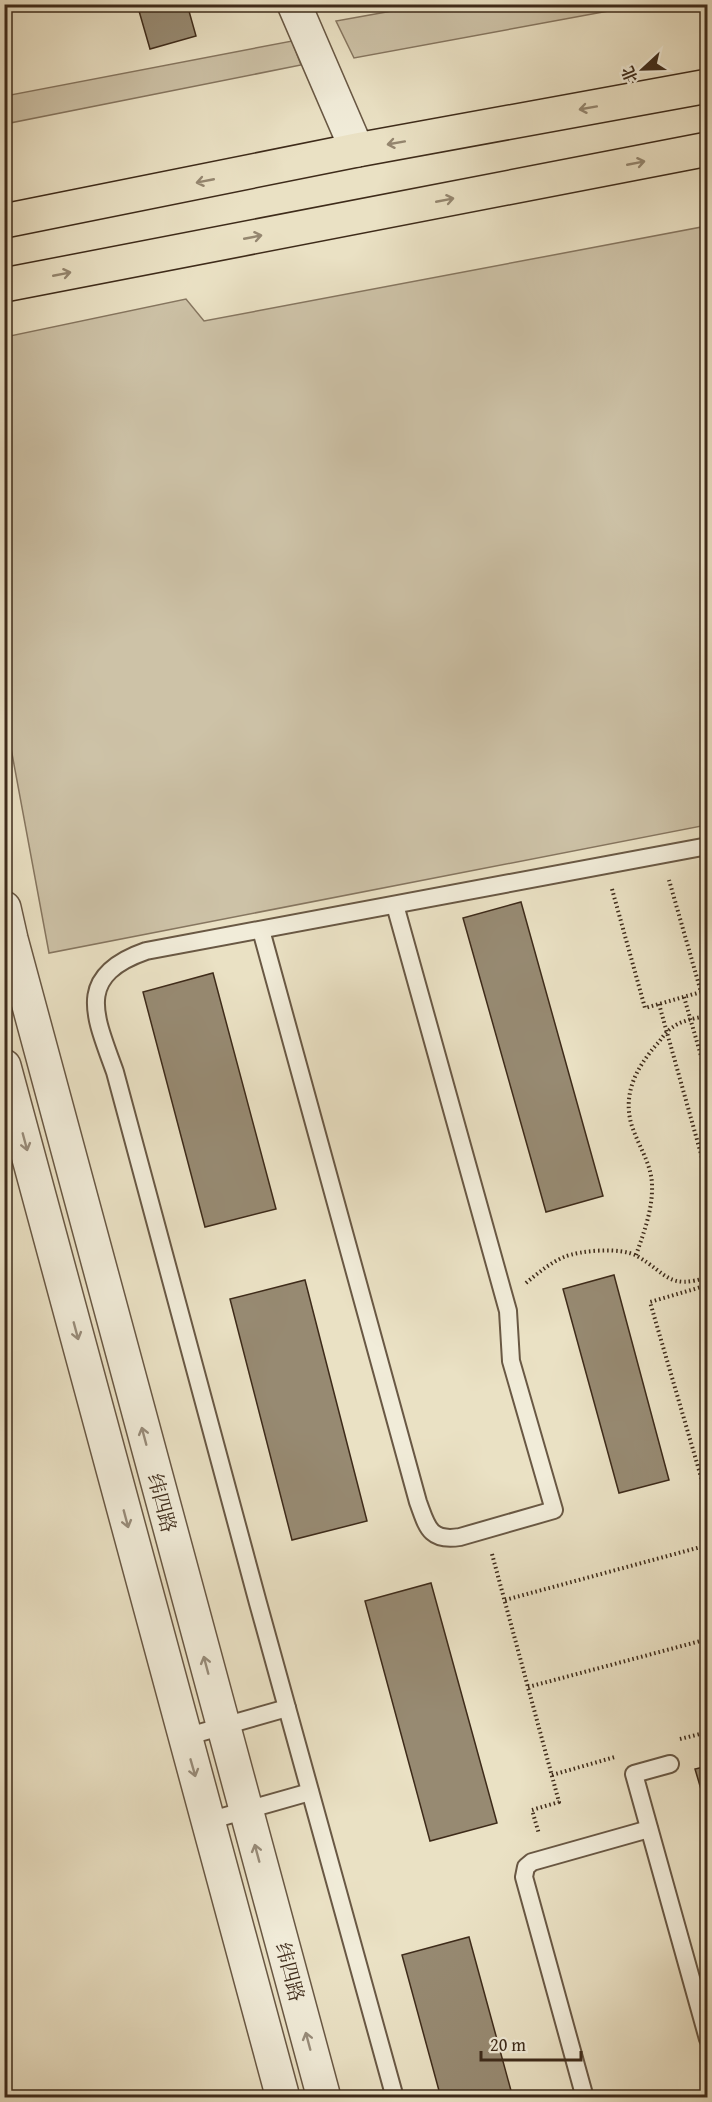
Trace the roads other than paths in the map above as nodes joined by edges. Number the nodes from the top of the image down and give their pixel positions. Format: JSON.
{"nodes":[{"id":1,"x":294,"y":4,"type":"edge"},
{"id":2,"x":708,"y":86,"type":"edge"},
{"id":3,"x":708,"y":149,"type":"edge"},
{"id":4,"x":357,"y":150,"type":"junction"},
{"id":5,"x":4,"y":221,"type":"edge"},
{"id":6,"x":4,"y":285,"type":"edge"},
{"id":7,"x":708,"y":846,"type":"edge"},
{"id":8,"x":394,"y":905,"type":"junction"},
{"id":9,"x":4,"y":909,"type":"edge"},
{"id":10,"x":261,"y":930,"type":"junction"},
{"id":11,"x":4,"y":1065,"type":"edge"},
{"id":12,"x":287,"y":1708,"type":"junction"},
{"id":13,"x":222,"y":1727,"type":"junction"},
{"id":14,"x":184,"y":1737,"type":"junction"},
{"id":15,"x":670,"y":1764,"type":"dead end"},
{"id":16,"x":310,"y":1792,"type":"junction"},
{"id":17,"x":245,"y":1810,"type":"junction"},
{"id":18,"x":208,"y":1821,"type":"junction"},
{"id":19,"x":650,"y":1829,"type":"junction"},
{"id":20,"x":708,"y":2039,"type":"edge"},
{"id":21,"x":283,"y":2097,"type":"edge"},
{"id":22,"x":324,"y":2097,"type":"edge"},
{"id":23,"x":395,"y":2097,"type":"edge"},
{"id":24,"x":585,"y":2097,"type":"edge"}],
"edges":[{"from":1,"to":4,"type":"street"},
{"from":2,"to":4,"type":"highway","one_way":true},
{"from":6,"to":3,"type":"highway","one_way":true},
{"from":4,"to":5,"type":"highway","one_way":true},
{"from":7,"to":8,"type":"lane"},
{"from":8,"to":10,"type":"lane"},
{"from":8,"to":10,"type":"lane"},
{"from":13,"to":9,"type":"street","name":"纬四路","one_way":true},
{"from":10,"to":12,"type":"lane"},
{"from":11,"to":14,"type":"street","name":"纬四路","one_way":true},
{"from":12,"to":13,"type":"lane"},
{"from":12,"to":16,"type":"lane"},
{"from":13,"to":14,"type":"lane"},
{"from":13,"to":17,"type":"street","name":"纬四路"},
{"from":14,"to":18,"type":"street","name":"纬四路","one_way":true},
{"from":15,"to":19,"type":"lane"},
{"from":16,"to":17,"type":"lane"},
{"from":16,"to":23,"type":"lane"},
{"from":17,"to":18,"type":"lane"},
{"from":22,"to":17,"type":"street","name":"纬四路","one_way":true},
{"from":18,"to":21,"type":"street","name":"纬四路"},
{"from":19,"to":20,"type":"lane"},
{"from":19,"to":24,"type":"lane"}]}
